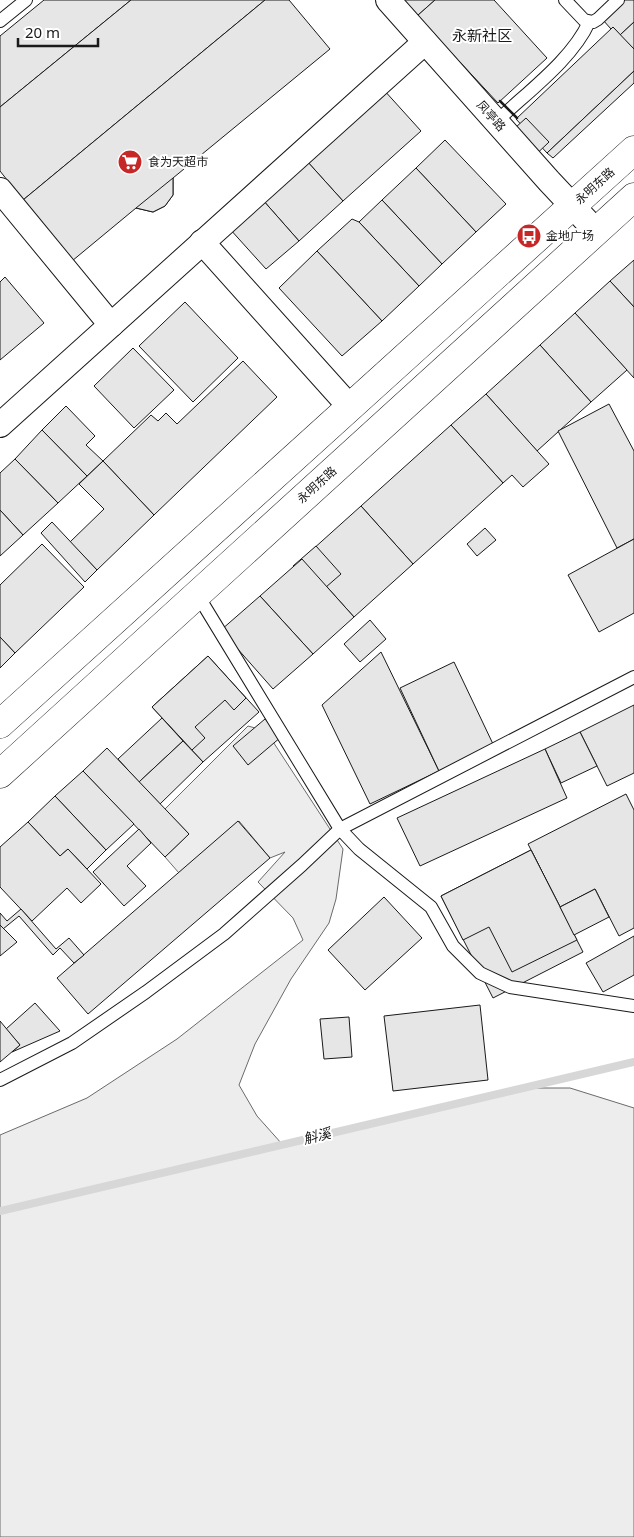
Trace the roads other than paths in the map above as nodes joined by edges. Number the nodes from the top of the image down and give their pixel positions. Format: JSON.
{"nodes":[{"id":1,"x":26,"y":0,"type":"edge"},
{"id":2,"x":388,"y":0,"type":"edge"},
{"id":3,"x":565,"y":0,"type":"edge"},
{"id":4,"x":618,"y":0,"type":"edge"},
{"id":5,"x":0,"y":22,"type":"edge"},
{"id":6,"x":589,"y":22,"type":"junction"},
{"id":7,"x":425,"y":42,"type":"junction"},
{"id":8,"x":496,"y":122,"type":"junction"},
{"id":9,"x":634,"y":150,"type":"edge"},
{"id":10,"x":0,"y":190,"type":"edge"},
{"id":11,"x":634,"y":196,"type":"edge"},
{"id":12,"x":572,"y":207,"type":"junction"},
{"id":13,"x":596,"y":231,"type":"junction"},
{"id":14,"x":202,"y":242,"type":"junction"},
{"id":15,"x":111,"y":325,"type":"junction"},
{"id":16,"x":350,"y":407,"type":"junction"},
{"id":17,"x":0,"y":425,"type":"edge"},
{"id":18,"x":197,"y":594,"type":"junction"},
{"id":19,"x":634,"y":677,"type":"edge"},
{"id":20,"x":0,"y":724,"type":"edge"},
{"id":21,"x":0,"y":774,"type":"edge"},
{"id":22,"x":340,"y":829,"type":"junction"},
{"id":23,"x":634,"y":1006,"type":"edge"},
{"id":24,"x":0,"y":1080,"type":"edge"}],
"edges":[{"from":1,"to":5,"type":"lane"},
{"from":2,"to":7,"type":"street","name":"凤亭路"},
{"from":3,"to":6,"type":"lane"},
{"from":4,"to":6,"type":"lane"},
{"from":6,"to":8,"type":"lane"},
{"from":7,"to":8,"type":"street","name":"凤亭路"},
{"from":7,"to":14,"type":"street"},
{"from":8,"to":12,"type":"street","name":"凤亭路"},
{"from":9,"to":12,"type":"main road","name":"永明东路"},
{"from":10,"to":15,"type":"street"},
{"from":11,"to":13,"type":"main road","name":"永明东路"},
{"from":12,"to":13,"type":"street","name":"凤亭路"},
{"from":12,"to":16,"type":"main road","name":"永明东路"},
{"from":13,"to":18,"type":"main road","name":"永明东路"},
{"from":14,"to":15,"type":"street"},
{"from":14,"to":16,"type":"street"},
{"from":15,"to":17,"type":"street"},
{"from":16,"to":20,"type":"main road","name":"永明东路"},
{"from":18,"to":21,"type":"main road","name":"永明东路"},
{"from":18,"to":22,"type":"lane"},
{"from":19,"to":22,"type":"lane"},
{"from":22,"to":23,"type":"lane"},
{"from":22,"to":24,"type":"lane"}]}
